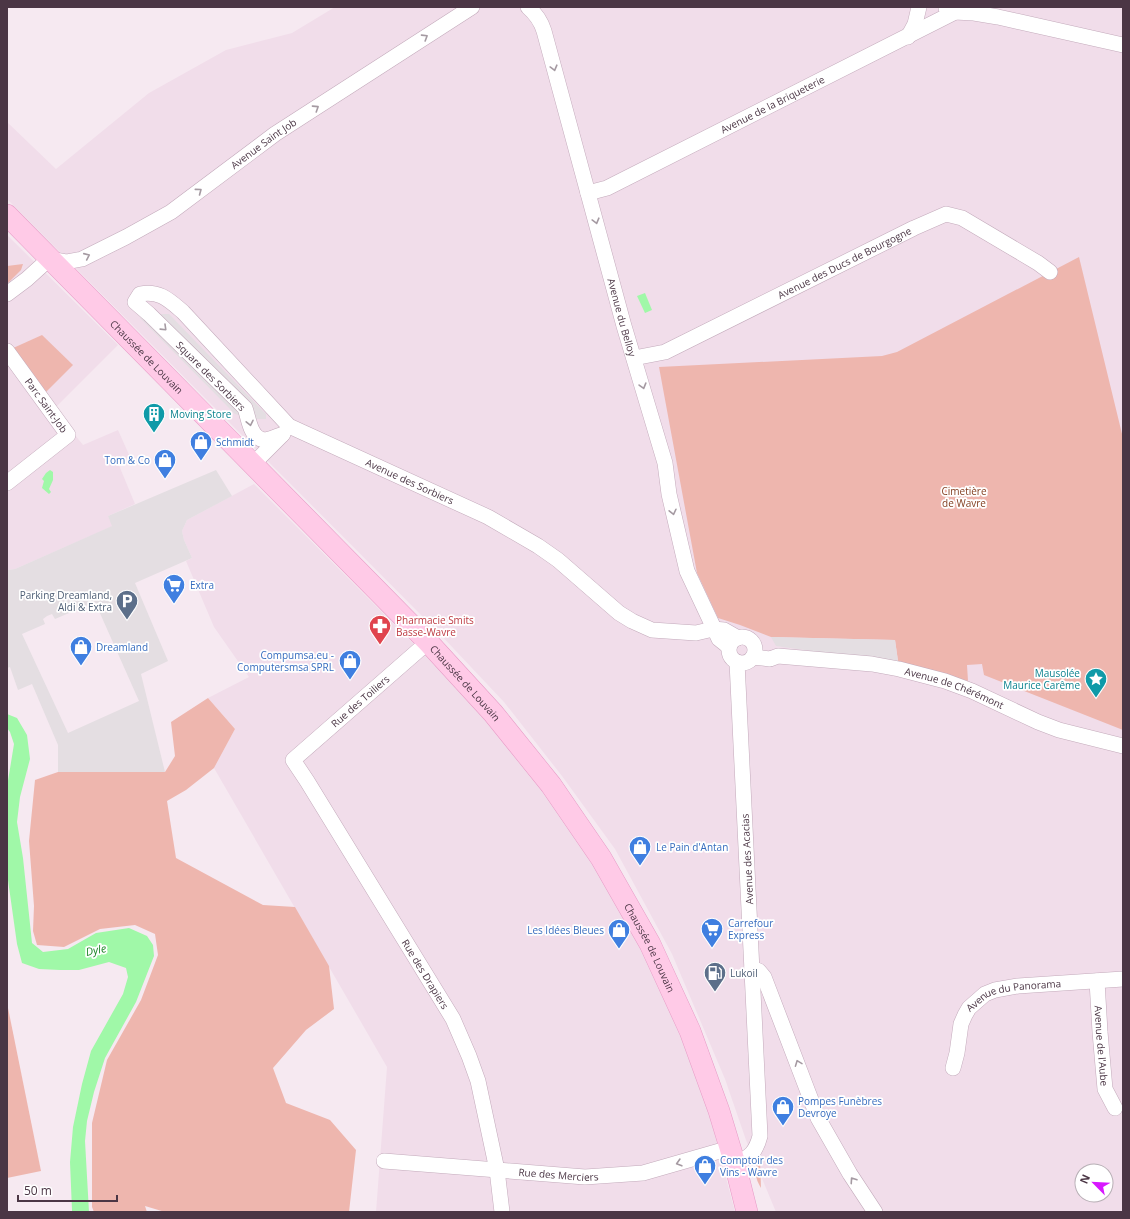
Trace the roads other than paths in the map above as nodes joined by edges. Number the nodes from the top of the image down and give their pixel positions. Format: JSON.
{"nodes":[{"id":1,"x":472,"y":7,"type":"edge"},
{"id":2,"x":528,"y":7,"type":"edge"},
{"id":3,"x":920,"y":7,"type":"edge"},
{"id":4,"x":950,"y":10,"type":"edge"},
{"id":5,"x":908,"y":37,"type":"junction"},
{"id":6,"x":1123,"y":45,"type":"edge"},
{"id":7,"x":588,"y":193,"type":"junction"},
{"id":8,"x":7,"y":215,"type":"edge"},
{"id":9,"x":49,"y":259,"type":"junction"},
{"id":10,"x":1050,"y":272,"type":"dead end"},
{"id":11,"x":7,"y":294,"type":"edge"},
{"id":12,"x":135,"y":302,"type":"joint"},
{"id":13,"x":7,"y":351,"type":"edge"},
{"id":14,"x":634,"y":358,"type":"junction"},
{"id":15,"x":286,"y":430,"type":"junction"},
{"id":16,"x":253,"y":464,"type":"junction"},
{"id":17,"x":7,"y":483,"type":"edge"},
{"id":18,"x":713,"y":629,"type":"junction"},
{"id":19,"x":428,"y":642,"type":"junction"},
{"id":20,"x":734,"y":642,"type":"junction"},
{"id":21,"x":754,"y":651,"type":"junction"},
{"id":22,"x":737,"y":662,"type":"junction"},
{"id":23,"x":1123,"y":746,"type":"edge"},
{"id":24,"x":293,"y":760,"type":"joint"},
{"id":25,"x":752,"y":968,"type":"junction"},
{"id":26,"x":1123,"y":979,"type":"edge"},
{"id":27,"x":1097,"y":981,"type":"junction"},
{"id":28,"x":953,"y":1068,"type":"dead end"},
{"id":29,"x":1115,"y":1108,"type":"dead end"},
{"id":30,"x":733,"y":1156,"type":"junction"},
{"id":31,"x":384,"y":1161,"type":"dead end"},
{"id":32,"x":498,"y":1170,"type":"junction"},
{"id":33,"x":502,"y":1212,"type":"edge"},
{"id":34,"x":747,"y":1212,"type":"edge"},
{"id":35,"x":875,"y":1212,"type":"edge"}],
"edges":[{"from":9,"to":1,"type":"street","name":"Avenue Saint Job","one_way":true},
{"from":2,"to":7,"type":"street","name":"Avenue du Belloy","one_way":true},
{"from":3,"to":5,"type":"street"},
{"from":4,"to":5,"type":"street","name":"Avenue de la Briqueterie"},
{"from":4,"to":6,"type":"street"},
{"from":5,"to":7,"type":"street","name":"Avenue de la Briqueterie"},
{"from":7,"to":14,"type":"street","name":"Avenue du Belloy","one_way":true},
{"from":8,"to":9,"type":"main road","name":"Chaussée de Louvain"},
{"from":9,"to":11,"type":"street"},
{"from":9,"to":16,"type":"main road","name":"Chaussée de Louvain"},
{"from":10,"to":14,"type":"street","name":"Avenue des Ducs de Bourgogne"},
{"from":12,"to":15,"type":"street","name":"Avenue des Sorbiers"},
{"from":12,"to":15,"type":"street","name":"Square des Sorbiers","one_way":true},
{"from":13,"to":17,"type":"street","name":"Parc Saint-Job"},
{"from":14,"to":18,"type":"street","name":"Avenue du Belloy","one_way":true},
{"from":15,"to":16,"type":"street"},
{"from":15,"to":18,"type":"street","name":"Avenue des Sorbiers"},
{"from":16,"to":19,"type":"main road","name":"Chaussée de Louvain"},
{"from":18,"to":20,"type":"street"},
{"from":19,"to":24,"type":"street","name":"Rue des Toiliers"},
{"from":19,"to":30,"type":"main road","name":"Chaussée de Louvain"},
{"from":20,"to":21,"type":"street"},
{"from":20,"to":22,"type":"street"},
{"from":21,"to":22,"type":"street"},
{"from":21,"to":23,"type":"street","name":"Avenue de Chérémont"},
{"from":22,"to":25,"type":"street","name":"Avenue des Acacias"},
{"from":24,"to":32,"type":"street","name":"Rue des Drapiers"},
{"from":25,"to":30,"type":"street","name":"Avenue des Acacias"},
{"from":35,"to":25,"type":"street","one_way":true},
{"from":26,"to":27,"type":"street","name":"Avenue du Panorama"},
{"from":27,"to":28,"type":"street","name":"Avenue du Panorama"},
{"from":27,"to":29,"type":"street","name":"Avenue de l'Aube"},
{"from":30,"to":32,"type":"street","name":"Rue des Merciers","one_way":true},
{"from":30,"to":34,"type":"main road","name":"Chaussée de Louvain"},
{"from":31,"to":32,"type":"street","name":"Rue des Merciers"},
{"from":32,"to":33,"type":"street","name":"Rue des Drapiers"}]}
